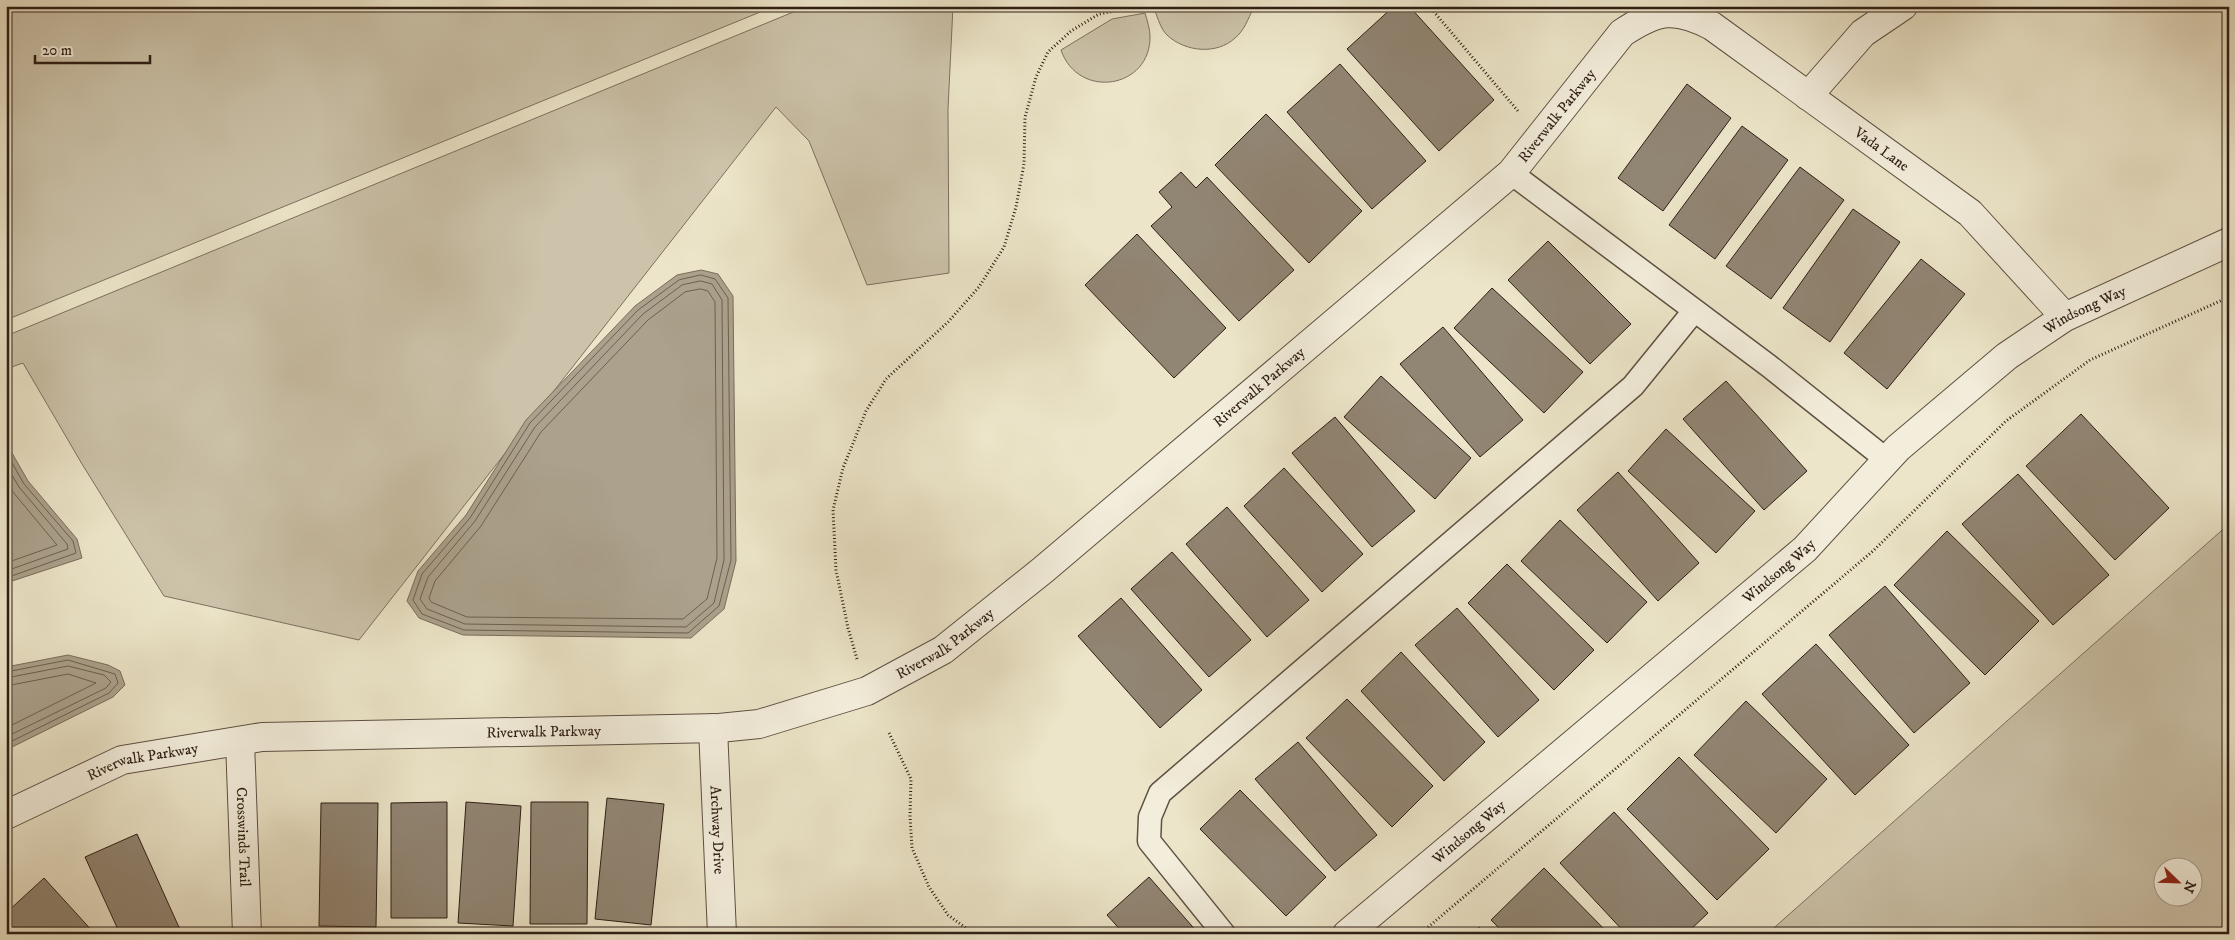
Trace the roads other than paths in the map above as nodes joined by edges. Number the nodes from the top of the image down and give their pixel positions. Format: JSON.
{"nodes":[{"id":1,"x":1903,"y":6,"type":"edge"},
{"id":2,"x":1674,"y":11,"type":"joint"},
{"id":3,"x":1808,"y":96,"type":"junction"},
{"id":4,"x":1511,"y":173,"type":"junction"},
{"id":5,"x":2229,"y":242,"type":"edge"},
{"id":6,"x":1694,"y":311,"type":"junction"},
{"id":7,"x":2065,"y":317,"type":"junction"},
{"id":8,"x":1887,"y":460,"type":"junction"},
{"id":9,"x":713,"y":728,"type":"junction"},
{"id":10,"x":240,"y":741,"type":"junction"},
{"id":11,"x":6,"y":816,"type":"edge"},
{"id":12,"x":247,"y":934,"type":"edge"},
{"id":13,"x":722,"y":934,"type":"edge"},
{"id":14,"x":1224,"y":934,"type":"edge"},
{"id":15,"x":1347,"y":934,"type":"edge"}],
"edges":[{"from":1,"to":3,"type":"street"},
{"from":2,"to":3,"type":"street","name":"Vada Lane"},
{"from":2,"to":4,"type":"street","name":"Riverwalk Parkway"},
{"from":3,"to":7,"type":"street","name":"Vada Lane"},
{"from":4,"to":6,"type":"lane"},
{"from":4,"to":9,"type":"street","name":"Riverwalk Parkway"},
{"from":5,"to":7,"type":"street","name":"Windsong Way"},
{"from":6,"to":8,"type":"lane"},
{"from":6,"to":14,"type":"lane"},
{"from":7,"to":8,"type":"street","name":"Windsong Way"},
{"from":8,"to":15,"type":"street","name":"Windsong Way"},
{"from":9,"to":10,"type":"street","name":"Riverwalk Parkway"},
{"from":9,"to":13,"type":"street","name":"Archway Drive"},
{"from":10,"to":11,"type":"street","name":"Riverwalk Parkway"},
{"from":10,"to":12,"type":"street","name":"Crosswinds Trail"}]}
